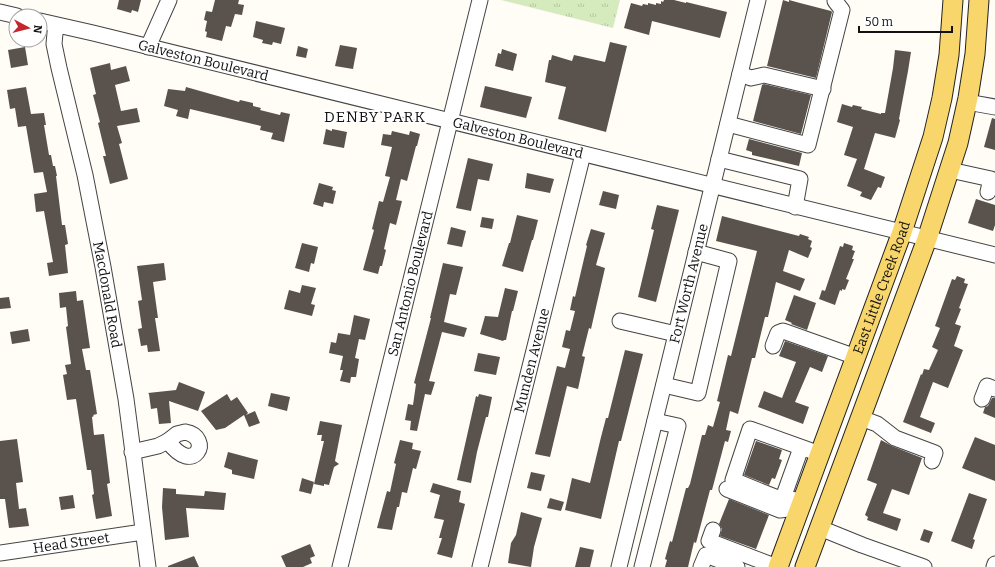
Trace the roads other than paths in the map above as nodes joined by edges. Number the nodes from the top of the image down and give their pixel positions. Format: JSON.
{"nodes":[{"id":1,"x":170,"y":0,"type":"edge"},
{"id":2,"x":480,"y":0,"type":"edge"},
{"id":3,"x":758,"y":0,"type":"edge"},
{"id":4,"x":833,"y":0,"type":"edge"},
{"id":5,"x":953,"y":0,"type":"edge"},
{"id":6,"x":979,"y":0,"type":"edge"},
{"id":7,"x":48,"y":23,"type":"edge"},
{"id":8,"x":58,"y":26,"type":"junction"},
{"id":9,"x":148,"y":47,"type":"junction"},
{"id":10,"x":740,"y":74,"type":"junction"},
{"id":11,"x":823,"y":89,"type":"junction"},
{"id":12,"x":967,"y":102,"type":"junction"},
{"id":13,"x":995,"y":107,"type":"edge"},
{"id":14,"x":450,"y":122,"type":"junction"},
{"id":15,"x":728,"y":124,"type":"junction"},
{"id":16,"x":583,"y":154,"type":"junction"},
{"id":17,"x":719,"y":159,"type":"junction"},
{"id":18,"x":950,"y":170,"type":"junction"},
{"id":19,"x":992,"y":179,"type":"edge"},
{"id":20,"x":712,"y":186,"type":"junction"},
{"id":21,"x":795,"y":207,"type":"junction"},
{"id":22,"x":902,"y":232,"type":"junction"},
{"id":23,"x":928,"y":239,"type":"junction"},
{"id":24,"x":696,"y":252,"type":"junction"},
{"id":25,"x":995,"y":256,"type":"edge"},
{"id":26,"x":620,"y":321,"type":"dead end"},
{"id":27,"x":676,"y":334,"type":"junction"},
{"id":28,"x":773,"y":346,"type":"dead end"},
{"id":29,"x":856,"y":357,"type":"junction"},
{"id":30,"x":664,"y":384,"type":"junction"},
{"id":31,"x":995,"y":389,"type":"edge"},
{"id":32,"x":982,"y":399,"type":"dead end"},
{"id":33,"x":861,"y":418,"type":"junction"},
{"id":34,"x":655,"y":421,"type":"junction"},
{"id":35,"x":168,"y":441,"type":"dead end"},
{"id":36,"x":801,"y":448,"type":"junction"},
{"id":37,"x":132,"y":452,"type":"junction"},
{"id":38,"x":820,"y":454,"type":"junction"},
{"id":39,"x":932,"y":461,"type":"dead end"},
{"id":40,"x":727,"y":490,"type":"dead end"},
{"id":41,"x":783,"y":498,"type":"junction"},
{"id":42,"x":801,"y":507,"type":"junction"},
{"id":43,"x":820,"y":528,"type":"junction"},
{"id":44,"x":713,"y":530,"type":"dead end"},
{"id":45,"x":143,"y":532,"type":"junction"},
{"id":46,"x":0,"y":553,"type":"edge"},
{"id":47,"x":995,"y":564,"type":"edge"},
{"id":48,"x":148,"y":567,"type":"edge"},
{"id":49,"x":340,"y":567,"type":"edge"},
{"id":50,"x":480,"y":567,"type":"edge"},
{"id":51,"x":619,"y":567,"type":"edge"},
{"id":52,"x":642,"y":567,"type":"edge"},
{"id":53,"x":701,"y":567,"type":"edge"},
{"id":54,"x":738,"y":567,"type":"edge"},
{"id":55,"x":778,"y":567,"type":"edge"},
{"id":56,"x":805,"y":567,"type":"edge"},
{"id":57,"x":924,"y":567,"type":"edge"},
{"id":58,"x":994,"y":567,"type":"edge"}],
"edges":[{"from":1,"to":9,"type":"street"},
{"from":2,"to":14,"type":"street","name":"San Antonio Boulevard"},
{"from":3,"to":10,"type":"street","name":"Fort Worth Avenue"},
{"from":4,"to":11,"type":"street"},
{"from":5,"to":22,"type":"main road","name":"East Little Creek Road"},
{"from":6,"to":12,"type":"main road","name":"East Little Creek Road"},
{"from":7,"to":8,"type":"street","name":"Galveston Boulevard"},
{"from":8,"to":9,"type":"street","name":"Galveston Boulevard"},
{"from":8,"to":37,"type":"street","name":"Macdonald Road"},
{"from":9,"to":14,"type":"street","name":"Galveston Boulevard"},
{"from":10,"to":11,"type":"street"},
{"from":10,"to":15,"type":"street","name":"Fort Worth Avenue"},
{"from":11,"to":15,"type":"street"},
{"from":12,"to":13,"type":"street"},
{"from":12,"to":18,"type":"main road","name":"East Little Creek Road"},
{"from":14,"to":16,"type":"street","name":"Galveston Boulevard"},
{"from":14,"to":49,"type":"street","name":"San Antonio Boulevard"},
{"from":15,"to":17,"type":"street","name":"Fort Worth Avenue"},
{"from":16,"to":20,"type":"street","name":"Galveston Boulevard"},
{"from":16,"to":50,"type":"street","name":"Munden Avenue"},
{"from":17,"to":20,"type":"street","name":"Fort Worth Avenue"},
{"from":17,"to":21,"type":"street"},
{"from":18,"to":19,"type":"street"},
{"from":18,"to":23,"type":"main road","name":"East Little Creek Road"},
{"from":20,"to":21,"type":"street","name":"Galveston Boulevard"},
{"from":20,"to":24,"type":"street","name":"Fort Worth Avenue"},
{"from":21,"to":22,"type":"street","name":"Galveston Boulevard"},
{"from":22,"to":23,"type":"street","name":"Galveston Boulevard"},
{"from":22,"to":29,"type":"main road","name":"East Little Creek Road"},
{"from":23,"to":25,"type":"street","name":"Galveston Boulevard"},
{"from":23,"to":33,"type":"main road","name":"East Little Creek Road"},
{"from":24,"to":27,"type":"street","name":"Fort Worth Avenue"},
{"from":24,"to":30,"type":"street"},
{"from":26,"to":27,"type":"street"},
{"from":27,"to":30,"type":"street","name":"Fort Worth Avenue"},
{"from":28,"to":29,"type":"street"},
{"from":29,"to":38,"type":"main road","name":"East Little Creek Road"},
{"from":30,"to":34,"type":"street","name":"Fort Worth Avenue"},
{"from":31,"to":32,"type":"street"},
{"from":33,"to":39,"type":"street"},
{"from":33,"to":43,"type":"main road","name":"East Little Creek Road"},
{"from":34,"to":51,"type":"street","name":"Fort Worth Avenue"},
{"from":34,"to":52,"type":"street"},
{"from":35,"to":37,"type":"street"},
{"from":36,"to":38,"type":"street"},
{"from":36,"to":41,"type":"street"},
{"from":36,"to":41,"type":"street"},
{"from":37,"to":45,"type":"street","name":"Macdonald Road"},
{"from":38,"to":42,"type":"main road","name":"East Little Creek Road"},
{"from":40,"to":42,"type":"street"},
{"from":41,"to":42,"type":"street"},
{"from":42,"to":55,"type":"main road","name":"East Little Creek Road"},
{"from":43,"to":56,"type":"main road","name":"East Little Creek Road"},
{"from":43,"to":57,"type":"street"},
{"from":44,"to":55,"type":"street"},
{"from":45,"to":46,"type":"street","name":"Head Street"},
{"from":45,"to":48,"type":"street","name":"Macdonald Road"},
{"from":47,"to":58,"type":"street"},
{"from":53,"to":54,"type":"street"}]}
